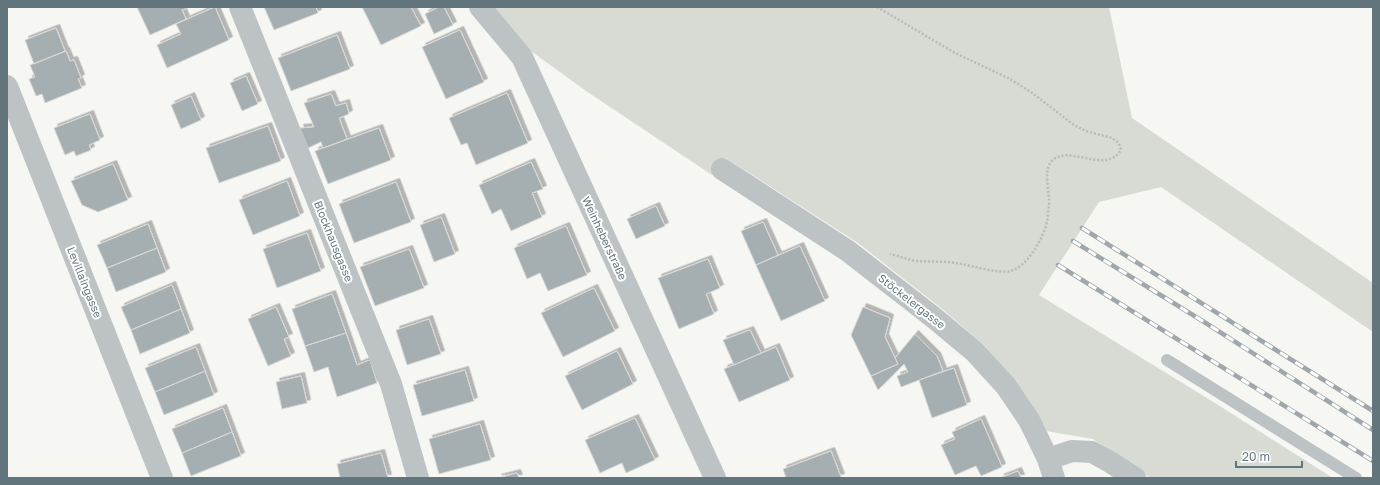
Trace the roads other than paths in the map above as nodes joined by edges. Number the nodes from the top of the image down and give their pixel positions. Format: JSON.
{"nodes":[{"id":1,"x":240,"y":7,"type":"edge"},
{"id":2,"x":480,"y":7,"type":"edge"},
{"id":3,"x":7,"y":86,"type":"edge"},
{"id":4,"x":722,"y":169,"type":"dead end"},
{"id":5,"x":1167,"y":360,"type":"dead end"},
{"id":6,"x":1051,"y":469,"type":"edge"},
{"id":7,"x":162,"y":478,"type":"edge"},
{"id":8,"x":418,"y":478,"type":"edge"},
{"id":9,"x":714,"y":478,"type":"edge"},
{"id":10,"x":1135,"y":478,"type":"edge"},
{"id":11,"x":1356,"y":478,"type":"edge"}],
"edges":[{"from":1,"to":8,"type":"street","name":"Blockhausgasse"},
{"from":2,"to":9,"type":"street","name":"Weinheberstraße"},
{"from":3,"to":7,"type":"street","name":"Levillaingasse"},
{"from":4,"to":6,"type":"street","name":"Stöckelergasse"},
{"from":5,"to":11,"type":"lane"},
{"from":6,"to":10,"type":"street"}]}
